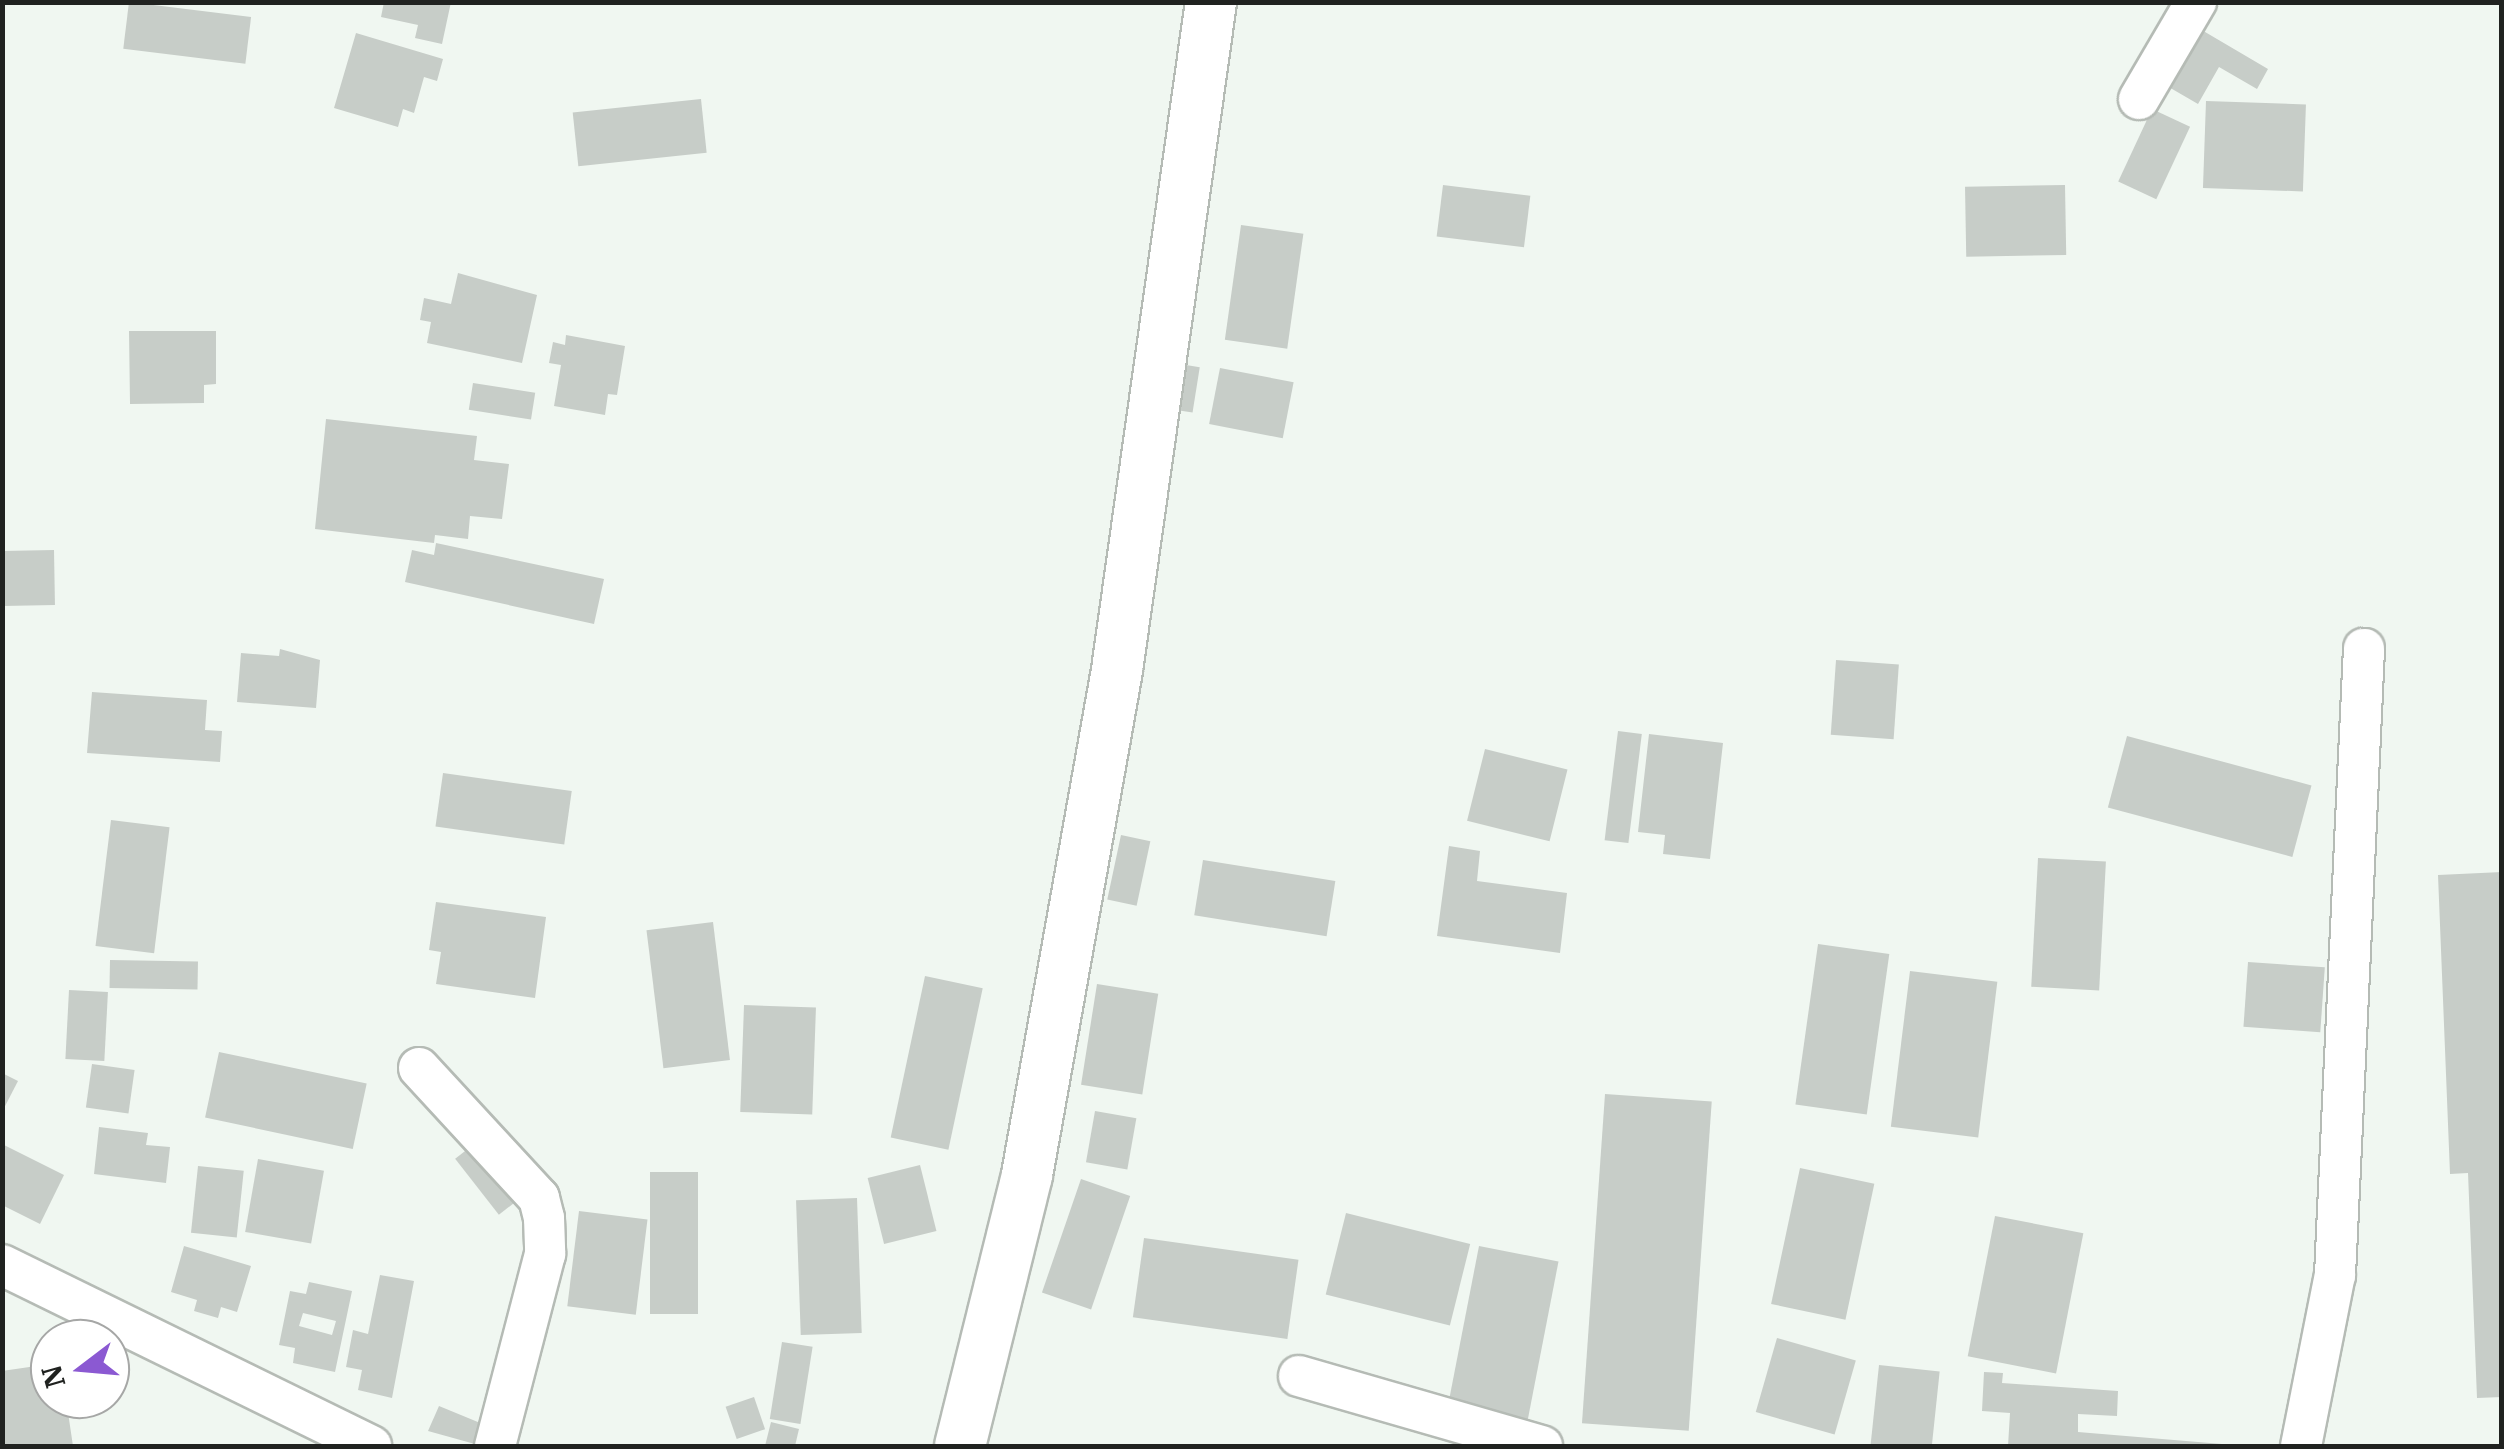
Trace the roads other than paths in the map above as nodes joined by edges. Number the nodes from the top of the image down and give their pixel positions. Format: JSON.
{"nodes":[{"id":1,"x":1211,"y":2,"type":"edge"},
{"id":2,"x":2196,"y":2,"type":"edge"},
{"id":3,"x":2140,"y":99,"type":"dead end"},
{"id":4,"x":2364,"y":649,"type":"dead end"},
{"id":5,"x":419,"y":1068,"type":"dead end"},
{"id":6,"x":2,"y":1265,"type":"edge"},
{"id":7,"x":1299,"y":1376,"type":"dead end"},
{"id":8,"x":370,"y":1446,"type":"edge"},
{"id":9,"x":494,"y":1446,"type":"edge"},
{"id":10,"x":960,"y":1446,"type":"edge"},
{"id":11,"x":1542,"y":1446,"type":"edge"},
{"id":12,"x":2301,"y":1446,"type":"edge"}],
"edges":[{"from":1,"to":10,"type":"street"},
{"from":2,"to":3,"type":"street"},
{"from":4,"to":12,"type":"street"},
{"from":5,"to":9,"type":"street"},
{"from":6,"to":8,"type":"street"},
{"from":7,"to":11,"type":"street"}]}
